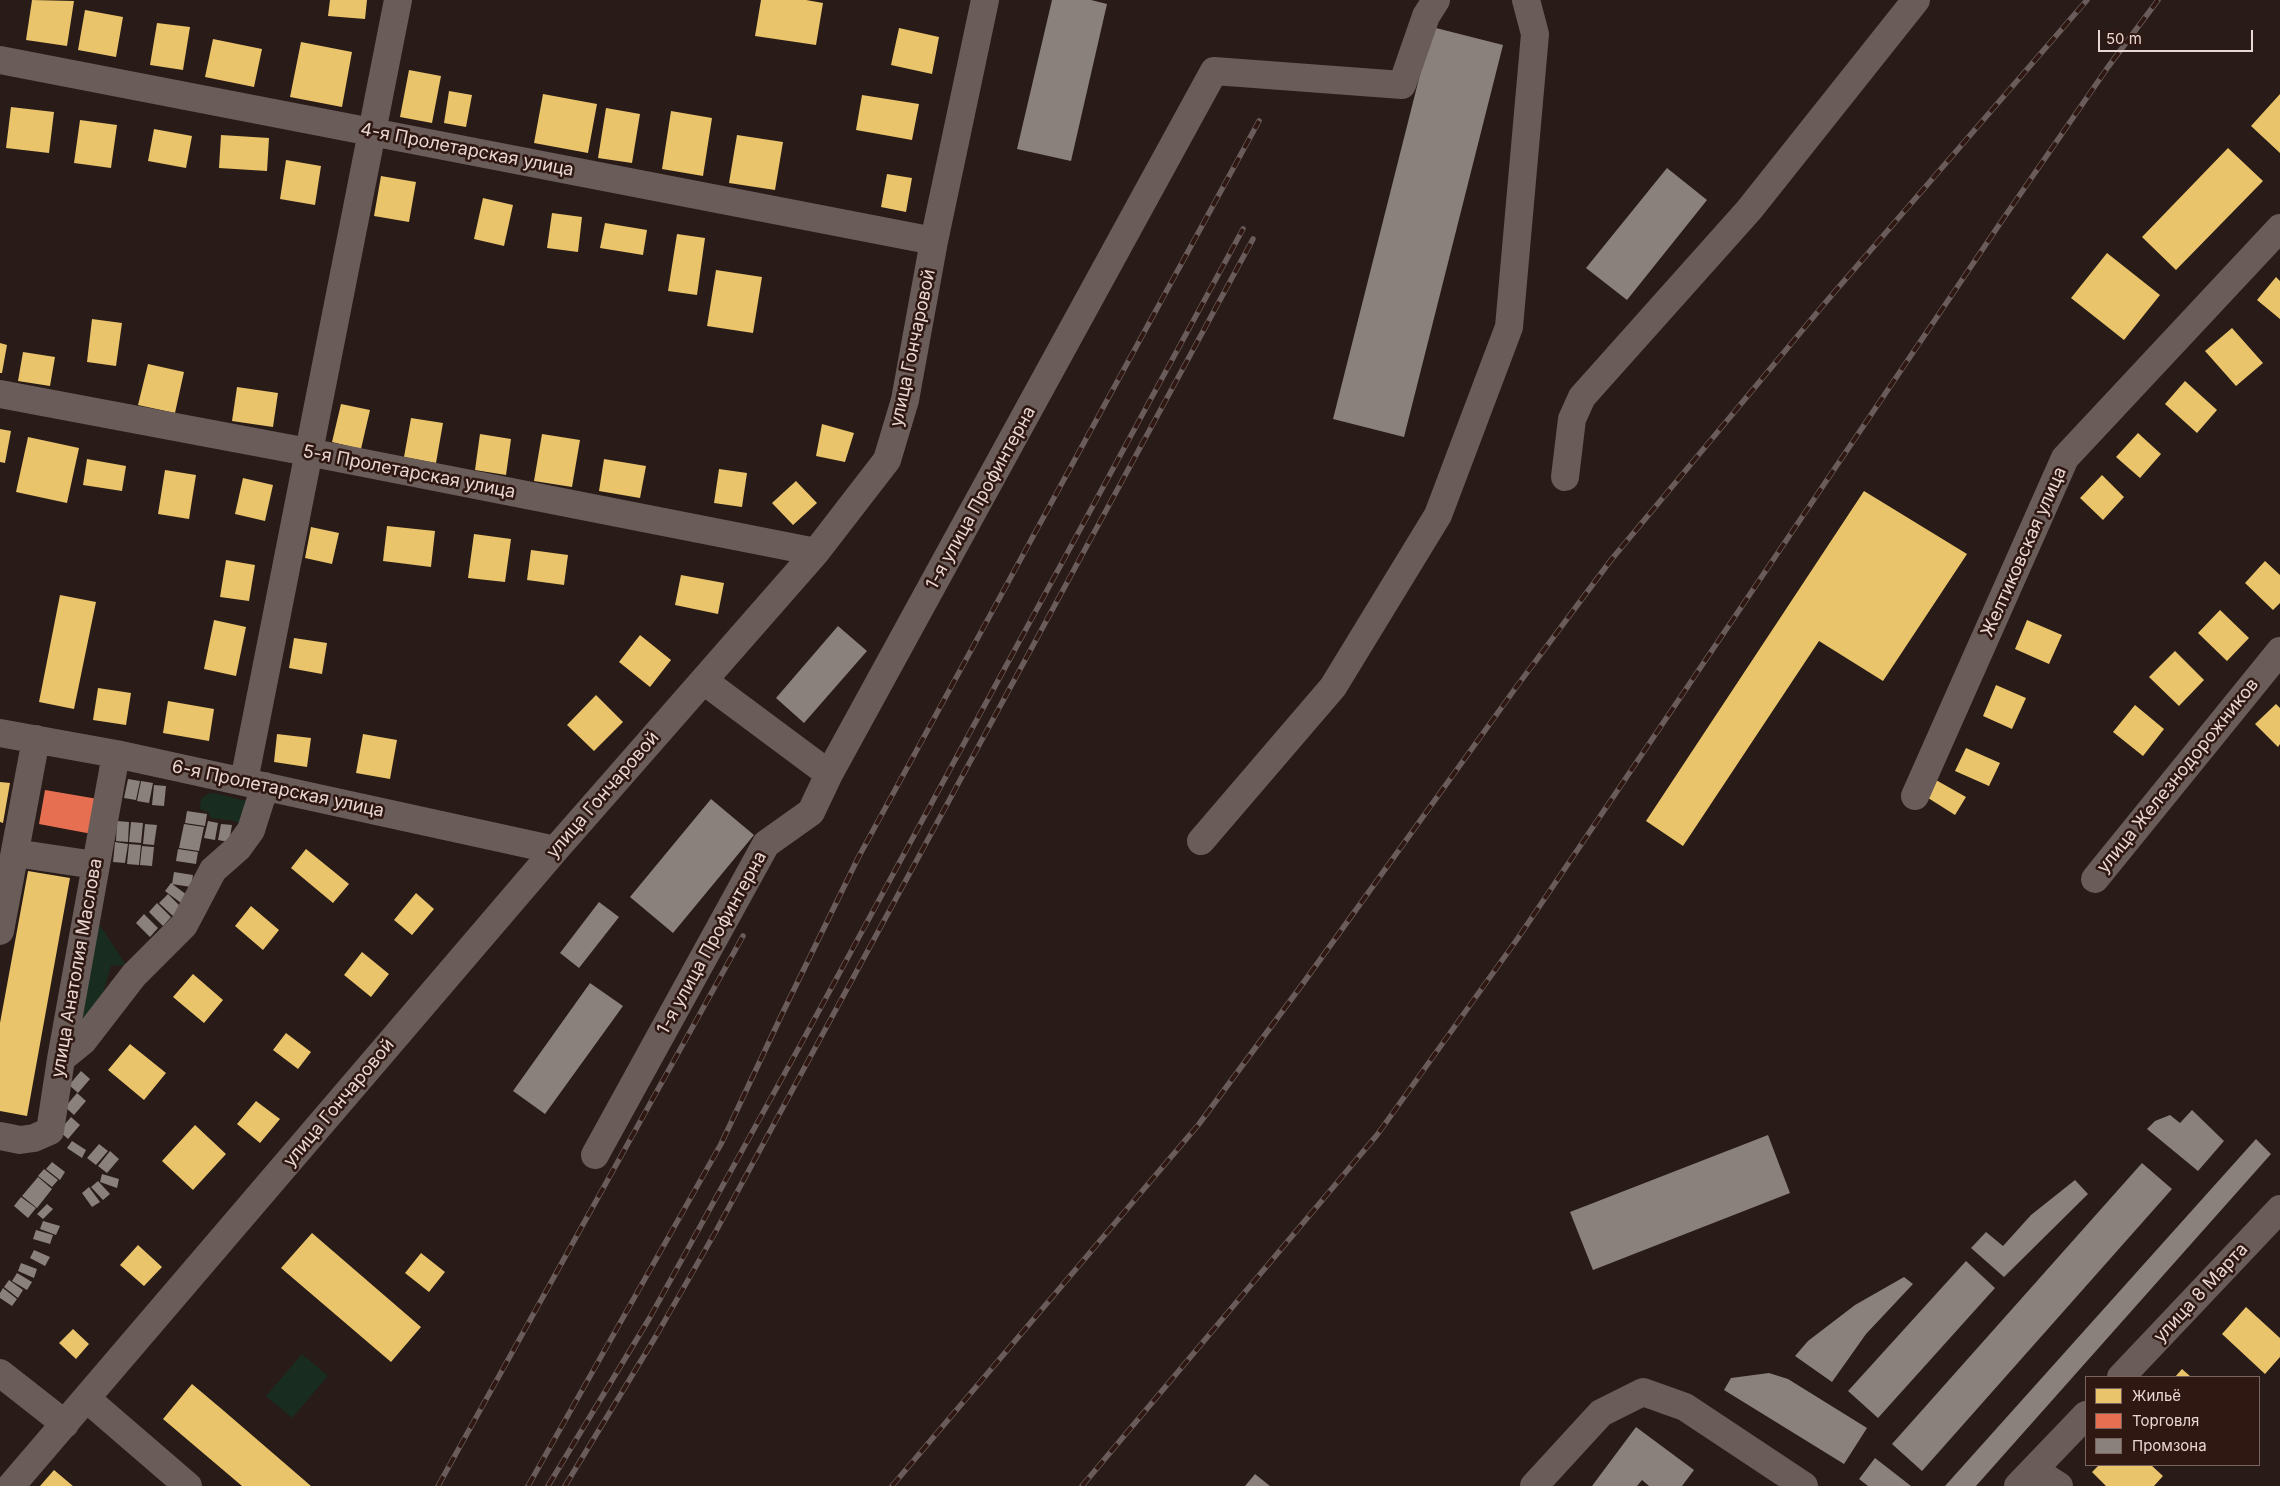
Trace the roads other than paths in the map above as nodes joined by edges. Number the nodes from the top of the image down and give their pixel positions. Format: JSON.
{"nodes":[{"id":1,"x":398,"y":0,"type":"edge"},
{"id":2,"x":984,"y":0,"type":"edge"},
{"id":3,"x":1436,"y":0,"type":"edge"},
{"id":4,"x":1526,"y":0,"type":"edge"},
{"id":5,"x":1916,"y":0,"type":"edge"},
{"id":6,"x":0,"y":60,"type":"edge"},
{"id":7,"x":372,"y":132,"type":"junction"},
{"id":8,"x":2280,"y":228,"type":"edge"},
{"id":9,"x":934,"y":241,"type":"junction"},
{"id":10,"x":0,"y":394,"type":"edge"},
{"id":11,"x":308,"y":452,"type":"junction"},
{"id":12,"x":1565,"y":477,"type":"dead end"},
{"id":13,"x":816,"y":552,"type":"junction"},
{"id":14,"x":2280,"y":651,"type":"edge"},
{"id":15,"x":704,"y":681,"type":"junction"},
{"id":16,"x":0,"y":733,"type":"edge"},
{"id":17,"x":36,"y":739,"type":"junction"},
{"id":18,"x":116,"y":754,"type":"junction"},
{"id":19,"x":829,"y":774,"type":"junction"},
{"id":20,"x":254,"y":784,"type":"junction"},
{"id":21,"x":1915,"y":796,"type":"dead end"},
{"id":22,"x":1201,"y":841,"type":"dead end"},
{"id":23,"x":555,"y":850,"type":"junction"},
{"id":24,"x":15,"y":853,"type":"junction"},
{"id":25,"x":96,"y":865,"type":"junction"},
{"id":26,"x":2095,"y":879,"type":"dead end"},
{"id":27,"x":0,"y":931,"type":"edge"},
{"id":28,"x":61,"y":1059,"type":"junction"},
{"id":29,"x":0,"y":1136,"type":"edge"},
{"id":30,"x":595,"y":1155,"type":"dead end"},
{"id":31,"x":2280,"y":1209,"type":"edge"},
{"id":32,"x":0,"y":1373,"type":"edge"},
{"id":33,"x":2123,"y":1376,"type":"edge"},
{"id":34,"x":86,"y":1399,"type":"junction"},
{"id":35,"x":2085,"y":1416,"type":"edge"},
{"id":36,"x":65,"y":1424,"type":"junction"},
{"id":37,"x":2026,"y":1478,"type":"edge"},
{"id":38,"x":11,"y":1486,"type":"edge"},
{"id":39,"x":188,"y":1486,"type":"edge"},
{"id":40,"x":1534,"y":1486,"type":"edge"},
{"id":41,"x":1804,"y":1486,"type":"edge"},
{"id":42,"x":2058,"y":1486,"type":"edge"}],
"edges":[{"from":1,"to":7,"type":"street"},
{"from":2,"to":9,"type":"street","name":"улица Гончаровой"},
{"from":3,"to":19,"type":"street","name":"1-я улица Профинтерна"},
{"from":4,"to":22,"type":"street"},
{"from":5,"to":12,"type":"street"},
{"from":6,"to":7,"type":"street","name":"4-я Пролетарская улица"},
{"from":7,"to":9,"type":"street","name":"4-я Пролетарская улица"},
{"from":7,"to":11,"type":"street"},
{"from":8,"to":21,"type":"street","name":"Желтиковская улица"},
{"from":9,"to":13,"type":"street","name":"улица Гончаровой"},
{"from":10,"to":11,"type":"street","name":"5-я Пролетарская улица"},
{"from":11,"to":13,"type":"street","name":"5-я Пролетарская улица"},
{"from":11,"to":20,"type":"street"},
{"from":13,"to":15,"type":"street","name":"улица Гончаровой"},
{"from":14,"to":26,"type":"street","name":"улица Железнодорожников"},
{"from":15,"to":19,"type":"street"},
{"from":15,"to":23,"type":"street","name":"улица Гончаровой"},
{"from":16,"to":17,"type":"street","name":"6-я Пролетарская улица"},
{"from":17,"to":18,"type":"street","name":"6-я Пролетарская улица"},
{"from":17,"to":24,"type":"street"},
{"from":18,"to":20,"type":"street","name":"6-я Пролетарская улица"},
{"from":18,"to":25,"type":"street","name":"улица Анатолия Маслова"},
{"from":19,"to":30,"type":"street","name":"1-я улица Профинтерна"},
{"from":20,"to":23,"type":"street","name":"6-я Пролетарская улица"},
{"from":20,"to":28,"type":"street"},
{"from":23,"to":34,"type":"street","name":"улица Гончаровой"},
{"from":24,"to":25,"type":"street"},
{"from":24,"to":27,"type":"street"},
{"from":25,"to":28,"type":"street","name":"улица Анатолия Маслова"},
{"from":28,"to":29,"type":"street","name":"улица Анатолия Маслова"},
{"from":31,"to":33,"type":"street","name":"улица 8 Марта"},
{"from":32,"to":36,"type":"street"},
{"from":34,"to":36,"type":"street","name":"улица Гончаровой"},
{"from":34,"to":39,"type":"street"},
{"from":35,"to":37,"type":"street"},
{"from":36,"to":38,"type":"street","name":"улица Гончаровой"},
{"from":37,"to":42,"type":"street"},
{"from":40,"to":41,"type":"street"}]}
